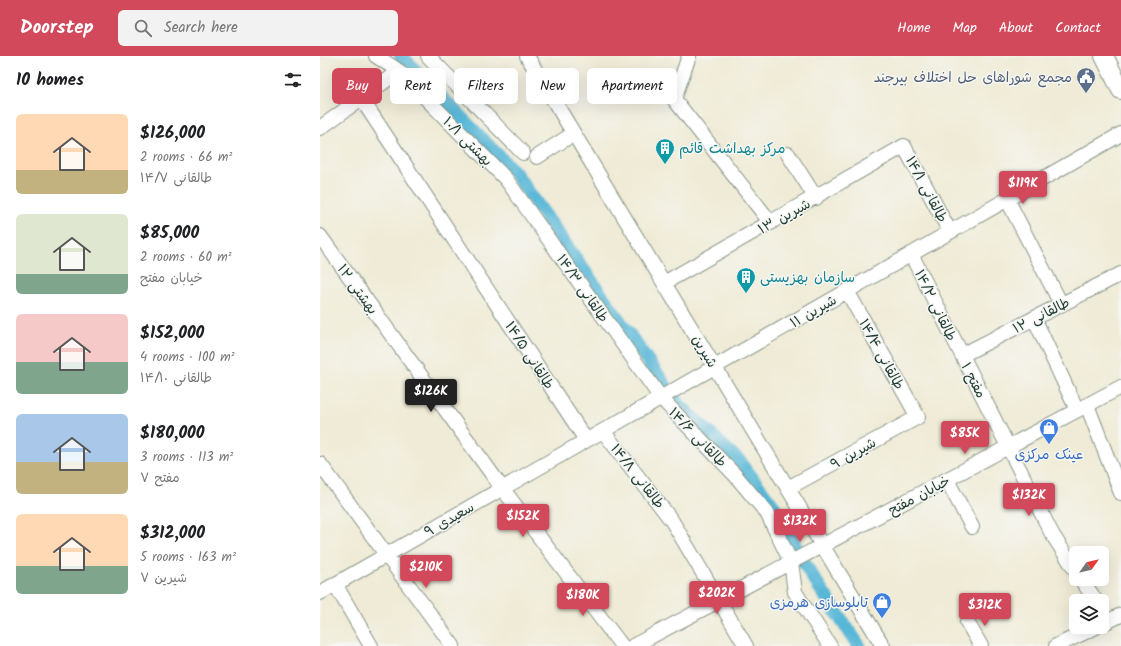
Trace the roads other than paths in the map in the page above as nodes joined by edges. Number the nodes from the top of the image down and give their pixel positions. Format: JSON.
{"nodes":[{"id":1,"x":376,"y":56,"type":"edge"},
{"id":2,"x":428,"y":56,"type":"edge"},
{"id":3,"x":527,"y":56,"type":"edge"},
{"id":4,"x":689,"y":56,"type":"edge"},
{"id":5,"x":1104,"y":56,"type":"edge"},
{"id":6,"x":394,"y":68,"type":"edge"},
{"id":7,"x":1121,"y":90,"type":"edge"},
{"id":8,"x":353,"y":104,"type":"edge"},
{"id":9,"x":365,"y":104,"type":"edge"},
{"id":10,"x":432,"y":104,"type":"edge"},
{"id":11,"x":320,"y":128,"type":"edge"},
{"id":12,"x":574,"y":134,"type":"junction"},
{"id":13,"x":1121,"y":134,"type":"edge"},
{"id":14,"x":904,"y":146,"type":"joint"},
{"id":15,"x":523,"y":153,"type":"dead end"},
{"id":16,"x":788,"y":154,"type":"dead end"},
{"id":17,"x":537,"y":157,"type":"dead end"},
{"id":18,"x":506,"y":179,"type":"joint"},
{"id":19,"x":816,"y":198,"type":"junction"},
{"id":20,"x":1007,"y":199,"type":"junction"},
{"id":21,"x":771,"y":223,"type":"junction"},
{"id":22,"x":950,"y":232,"type":"junction"},
{"id":23,"x":320,"y":236,"type":"edge"},
{"id":24,"x":911,"y":254,"type":"junction"},
{"id":25,"x":1121,"y":274,"type":"edge"},
{"id":26,"x":664,"y":283,"type":"junction"},
{"id":27,"x":846,"y":291,"type":"junction"},
{"id":28,"x":1061,"y":304,"type":"junction"},
{"id":29,"x":1034,"y":318,"type":"junction"},
{"id":30,"x":962,"y":355,"type":"junction"},
{"id":31,"x":714,"y":367,"type":"junction"},
{"id":32,"x":687,"y":383,"type":"joint"},
{"id":33,"x":1121,"y":387,"type":"edge"},
{"id":34,"x":661,"y":398,"type":"junction"},
{"id":35,"x":1082,"y":408,"type":"junction"},
{"id":36,"x":918,"y":417,"type":"joint"},
{"id":37,"x":603,"y":431,"type":"junction"},
{"id":38,"x":586,"y":440,"type":"junction"},
{"id":39,"x":1008,"y":447,"type":"junction"},
{"id":40,"x":320,"y":464,"type":"edge"},
{"id":41,"x":947,"y":480,"type":"junction"},
{"id":42,"x":502,"y":488,"type":"junction"},
{"id":43,"x":788,"y":488,"type":"junction"},
{"id":44,"x":1121,"y":493,"type":"edge"},
{"id":45,"x":972,"y":527,"type":"dead end"},
{"id":46,"x":822,"y":546,"type":"junction"},
{"id":47,"x":385,"y":556,"type":"junction"},
{"id":48,"x":1069,"y":560,"type":"edge"},
{"id":49,"x":791,"y":562,"type":"junction"},
{"id":50,"x":335,"y":584,"type":"junction"},
{"id":51,"x":320,"y":593,"type":"edge"},
{"id":52,"x":718,"y":600,"type":"junction"},
{"id":53,"x":967,"y":622,"type":"dead end"},
{"id":54,"x":1081,"y":634,"type":"edge"},
{"id":55,"x":449,"y":642,"type":"edge"},
{"id":56,"x":371,"y":646,"type":"edge"},
{"id":57,"x":622,"y":646,"type":"edge"},
{"id":58,"x":633,"y":646,"type":"edge"},
{"id":59,"x":746,"y":646,"type":"edge"},
{"id":60,"x":830,"y":646,"type":"edge"},
{"id":61,"x":883,"y":646,"type":"edge"},
{"id":62,"x":981,"y":646,"type":"edge"},
{"id":63,"x":1056,"y":646,"type":"edge"}],
"edges":[{"from":1,"to":6,"type":"street","name":"بهشتی ۱۰/۱"},
{"from":2,"to":15,"type":"street"},
{"from":3,"to":12,"type":"street","name":"شیرین"},
{"from":4,"to":21,"type":"street"},
{"from":5,"to":7,"type":"main road"},
{"from":8,"to":11,"type":"street"},
{"from":9,"to":38,"type":"street","name":"طالقانی ۱۴/۵"},
{"from":10,"to":18,"type":"street","name":"بهشتی ۱۰/۱"},
{"from":12,"to":17,"type":"street"},
{"from":12,"to":26,"type":"street","name":"شیرین"},
{"from":13,"to":20,"type":"street","name":"شیرین ۱۱"},
{"from":14,"to":19,"type":"street","name":"شیرین ۱۳"},
{"from":14,"to":22,"type":"street","name":"طالقانی ۱۴/۱"},
{"from":16,"to":19,"type":"street"},
{"from":18,"to":34,"type":"street","name":"طالقانی ۱۴/۳"},
{"from":19,"to":21,"type":"street","name":"شیرین ۱۳"},
{"from":20,"to":22,"type":"street","name":"شیرین ۱۱"},
{"from":20,"to":28,"type":"street"},
{"from":21,"to":26,"type":"street","name":"شیرین ۱۳"},
{"from":22,"to":24,"type":"street","name":"شیرین ۱۱"},
{"from":23,"to":42,"type":"street","name":"بهشتی ۱۲"},
{"from":24,"to":27,"type":"street","name":"شیرین ۱۱"},
{"from":24,"to":30,"type":"street","name":"طالقانی ۱۴/۲"},
{"from":25,"to":28,"type":"street","name":"طالقانی ۱۲"},
{"from":26,"to":31,"type":"street","name":"شیرین"},
{"from":27,"to":31,"type":"street","name":"شیرین ۱۱"},
{"from":27,"to":36,"type":"street","name":"طالقانی ۱۴/۴"},
{"from":28,"to":29,"type":"street","name":"طالقانی ۱۲"},
{"from":29,"to":30,"type":"street","name":"طالقانی ۱۲"},
{"from":29,"to":35,"type":"street"},
{"from":30,"to":39,"type":"street","name":"مفتح ۱"},
{"from":31,"to":32,"type":"street","name":"شیرین ۱۱"},
{"from":31,"to":43,"type":"street","name":"شیرین"},
{"from":32,"to":34,"type":"street","name":"سعیدی ۹"},
{"from":33,"to":35,"type":"street","name":"خیابان مفتح"},
{"from":34,"to":37,"type":"street","name":"سعیدی ۹"},
{"from":34,"to":49,"type":"street","name":"طالقانی ۱۴/۶"},
{"from":35,"to":39,"type":"street","name":"خیابان مفتح"},
{"from":35,"to":44,"type":"street"},
{"from":36,"to":43,"type":"street","name":"شیرین ۹"},
{"from":37,"to":38,"type":"street","name":"سعیدی ۹"},
{"from":37,"to":52,"type":"street","name":"طالقانی ۱۴/۸"},
{"from":38,"to":42,"type":"street","name":"سعیدی ۹"},
{"from":39,"to":41,"type":"street","name":"خیابان مفتح"},
{"from":39,"to":48,"type":"street","name":"مفتح ۱"},
{"from":40,"to":47,"type":"street"},
{"from":41,"to":45,"type":"street"},
{"from":41,"to":46,"type":"street","name":"خیابان مفتح"},
{"from":42,"to":47,"type":"street","name":"سعیدی ۹"},
{"from":42,"to":57,"type":"street","name":"بهشتی ۱۲"},
{"from":43,"to":46,"type":"street","name":"شیرین"},
{"from":46,"to":49,"type":"street","name":"خیابان مفتح"},
{"from":46,"to":61,"type":"street","name":"شیرین"},
{"from":47,"to":50,"type":"street","name":"سعیدی ۹"},
{"from":47,"to":55,"type":"street"},
{"from":49,"to":52,"type":"street","name":"خیابان مفتح"},
{"from":49,"to":60,"type":"street","name":"طالقانی ۱۴/۶"},
{"from":50,"to":51,"type":"street","name":"سعیدی ۹"},
{"from":50,"to":56,"type":"street"},
{"from":52,"to":58,"type":"street","name":"خیابان مفتح"},
{"from":52,"to":59,"type":"street","name":"طالقانی ۱۴/۸"},
{"from":53,"to":62,"type":"street"},
{"from":54,"to":63,"type":"street"}]}
